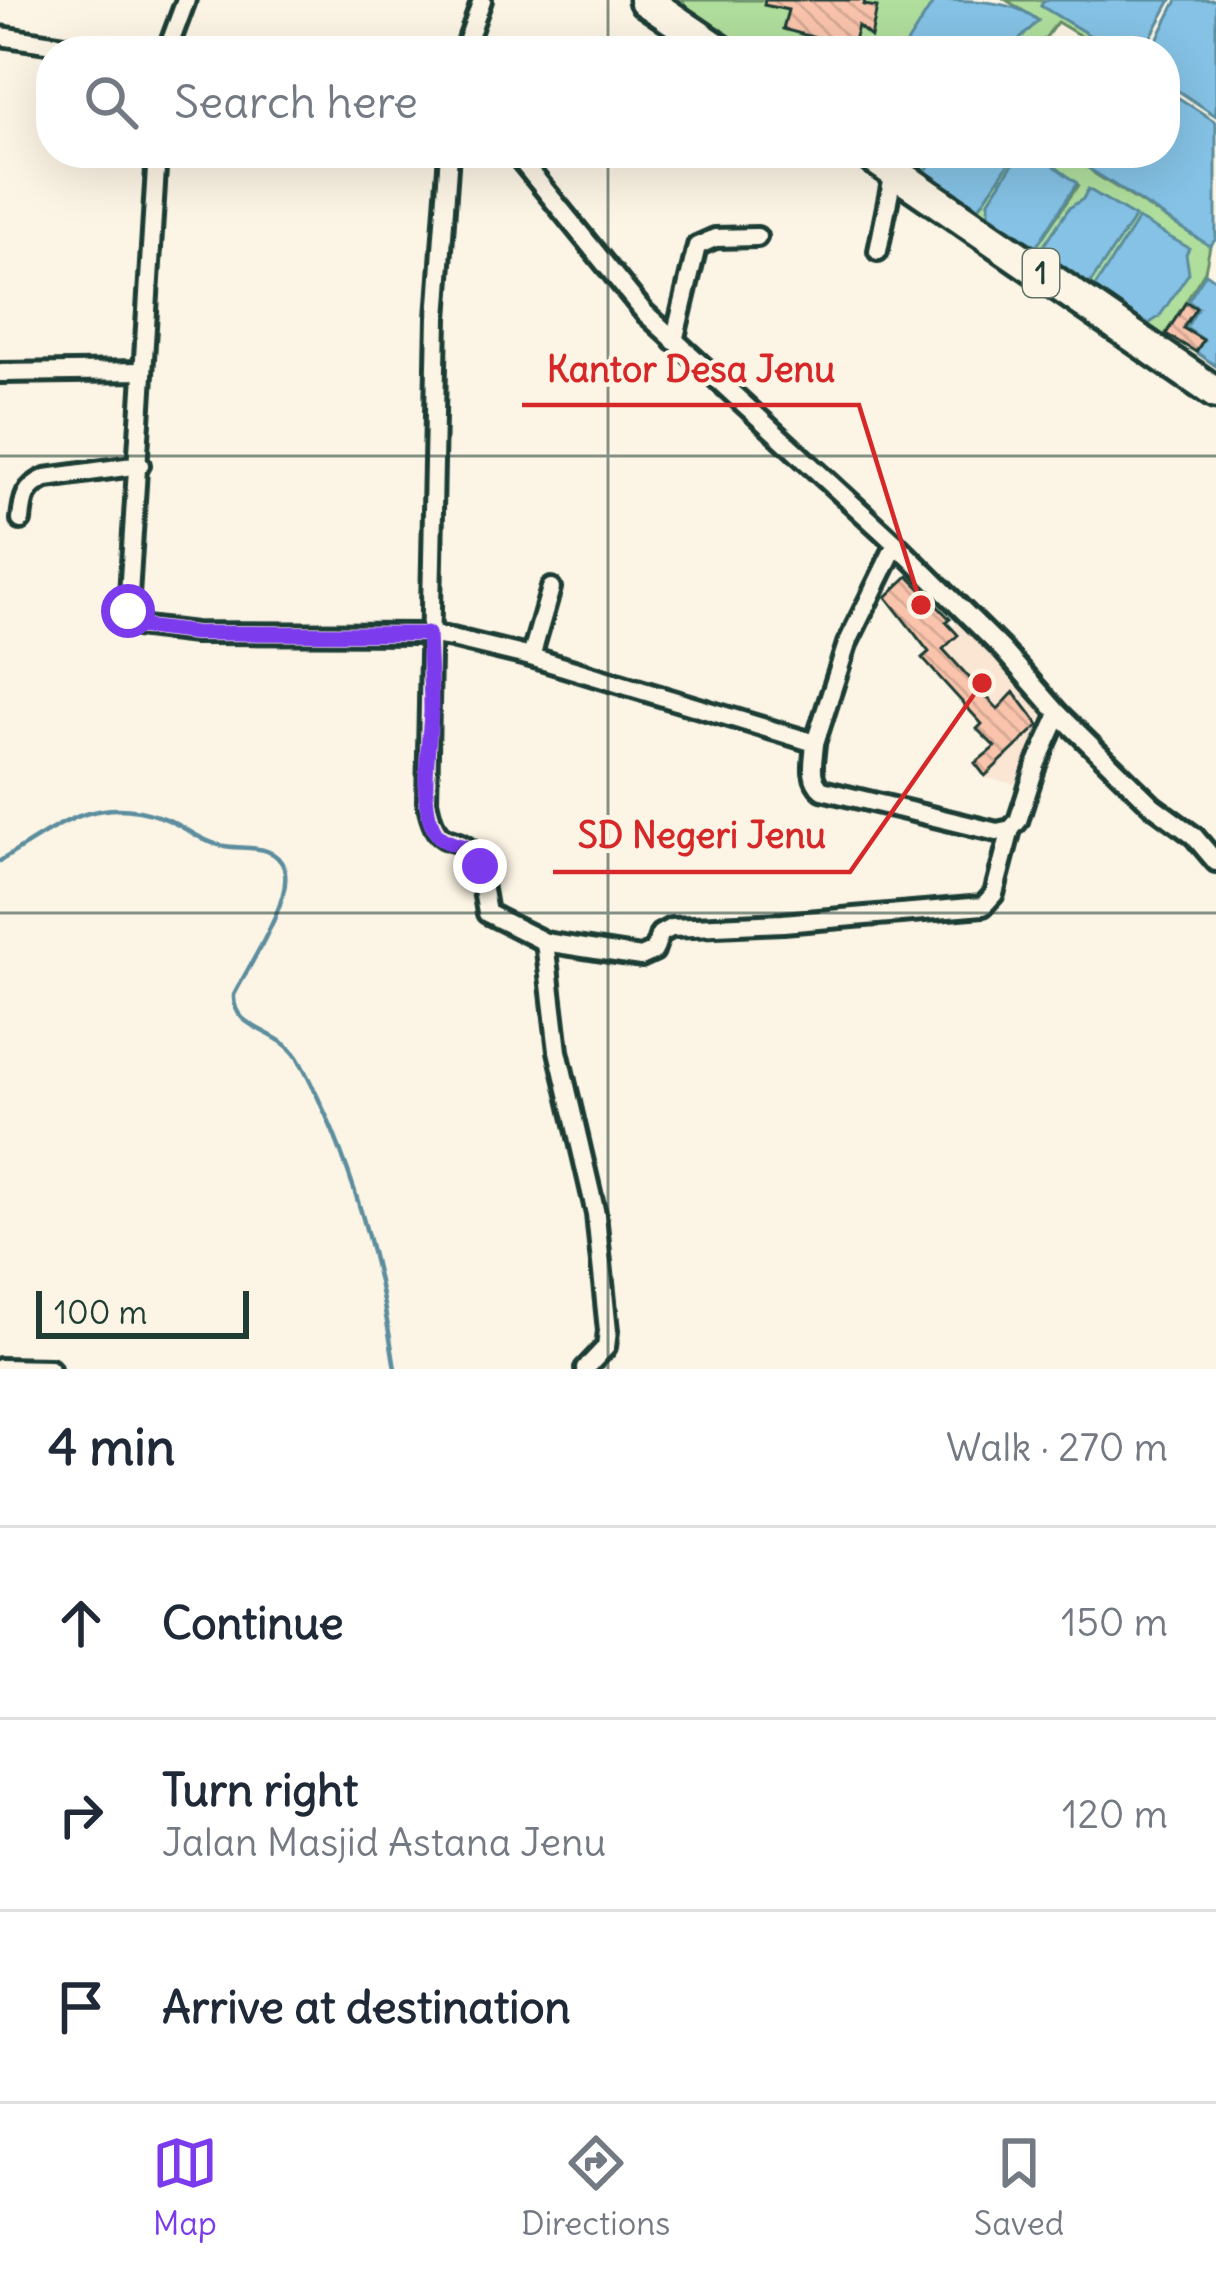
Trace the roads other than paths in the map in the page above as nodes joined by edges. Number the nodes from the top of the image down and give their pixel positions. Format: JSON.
{"nodes":[{"id":1,"x":186,"y":0,"type":"edge"},
{"id":2,"x":482,"y":0,"type":"edge"},
{"id":3,"x":645,"y":0,"type":"edge"},
{"id":4,"x":173,"y":36,"type":"edge"},
{"id":5,"x":469,"y":36,"type":"edge"},
{"id":6,"x":698,"y":36,"type":"edge"},
{"id":7,"x":0,"y":37,"type":"edge"},
{"id":8,"x":36,"y":42,"type":"edge"},
{"id":9,"x":156,"y":168,"type":"edge"},
{"id":10,"x":448,"y":168,"type":"edge"},
{"id":11,"x":527,"y":168,"type":"edge"},
{"id":12,"x":888,"y":168,"type":"edge"},
{"id":13,"x":894,"y":172,"type":"junction"},
{"id":14,"x":757,"y":237,"type":"dead end"},
{"id":15,"x":878,"y":251,"type":"dead end"},
{"id":16,"x":674,"y":341,"type":"junction"},
{"id":17,"x":142,"y":370,"type":"junction"},
{"id":18,"x":0,"y":373,"type":"edge"},
{"id":19,"x":1216,"y":393,"type":"edge"},
{"id":20,"x":140,"y":465,"type":"junction"},
{"id":21,"x":21,"y":520,"type":"dead end"},
{"id":22,"x":896,"y":544,"type":"junction"},
{"id":23,"x":550,"y":588,"type":"dead end"},
{"id":24,"x":428,"y":634,"type":"junction"},
{"id":25,"x":531,"y":657,"type":"junction"},
{"id":26,"x":1059,"y":714,"type":"junction"},
{"id":27,"x":815,"y":743,"type":"junction"},
{"id":28,"x":1011,"y":829,"type":"junction"},
{"id":29,"x":1216,"y":862,"type":"edge"},
{"id":30,"x":545,"y":942,"type":"junction"},
{"id":31,"x":0,"y":1368,"type":"edge"},
{"id":32,"x":50,"y":1369,"type":"edge"},
{"id":33,"x":585,"y":1369,"type":"edge"}],
"edges":[{"from":1,"to":4,"type":"street"},
{"from":2,"to":5,"type":"street"},
{"from":3,"to":6,"type":"highway"},
{"from":7,"to":8,"type":"street"},
{"from":9,"to":17,"type":"street"},
{"from":10,"to":24,"type":"street"},
{"from":11,"to":16,"type":"street"},
{"from":12,"to":13,"type":"highway","number":"1"},
{"from":13,"to":15,"type":"street"},
{"from":13,"to":19,"type":"highway","number":"1"},
{"from":14,"to":16,"type":"street"},
{"from":16,"to":22,"type":"street"},
{"from":17,"to":18,"type":"street"},
{"from":17,"to":20,"type":"street"},
{"from":20,"to":21,"type":"street"},
{"from":20,"to":24,"type":"street"},
{"from":22,"to":26,"type":"street"},
{"from":22,"to":27,"type":"street"},
{"from":23,"to":25,"type":"street"},
{"from":24,"to":25,"type":"street"},
{"from":24,"to":30,"type":"street"},
{"from":25,"to":27,"type":"street"},
{"from":26,"to":28,"type":"street"},
{"from":26,"to":29,"type":"street"},
{"from":27,"to":28,"type":"street"},
{"from":28,"to":30,"type":"street"},
{"from":30,"to":33,"type":"street"},
{"from":31,"to":32,"type":"street"}]}
